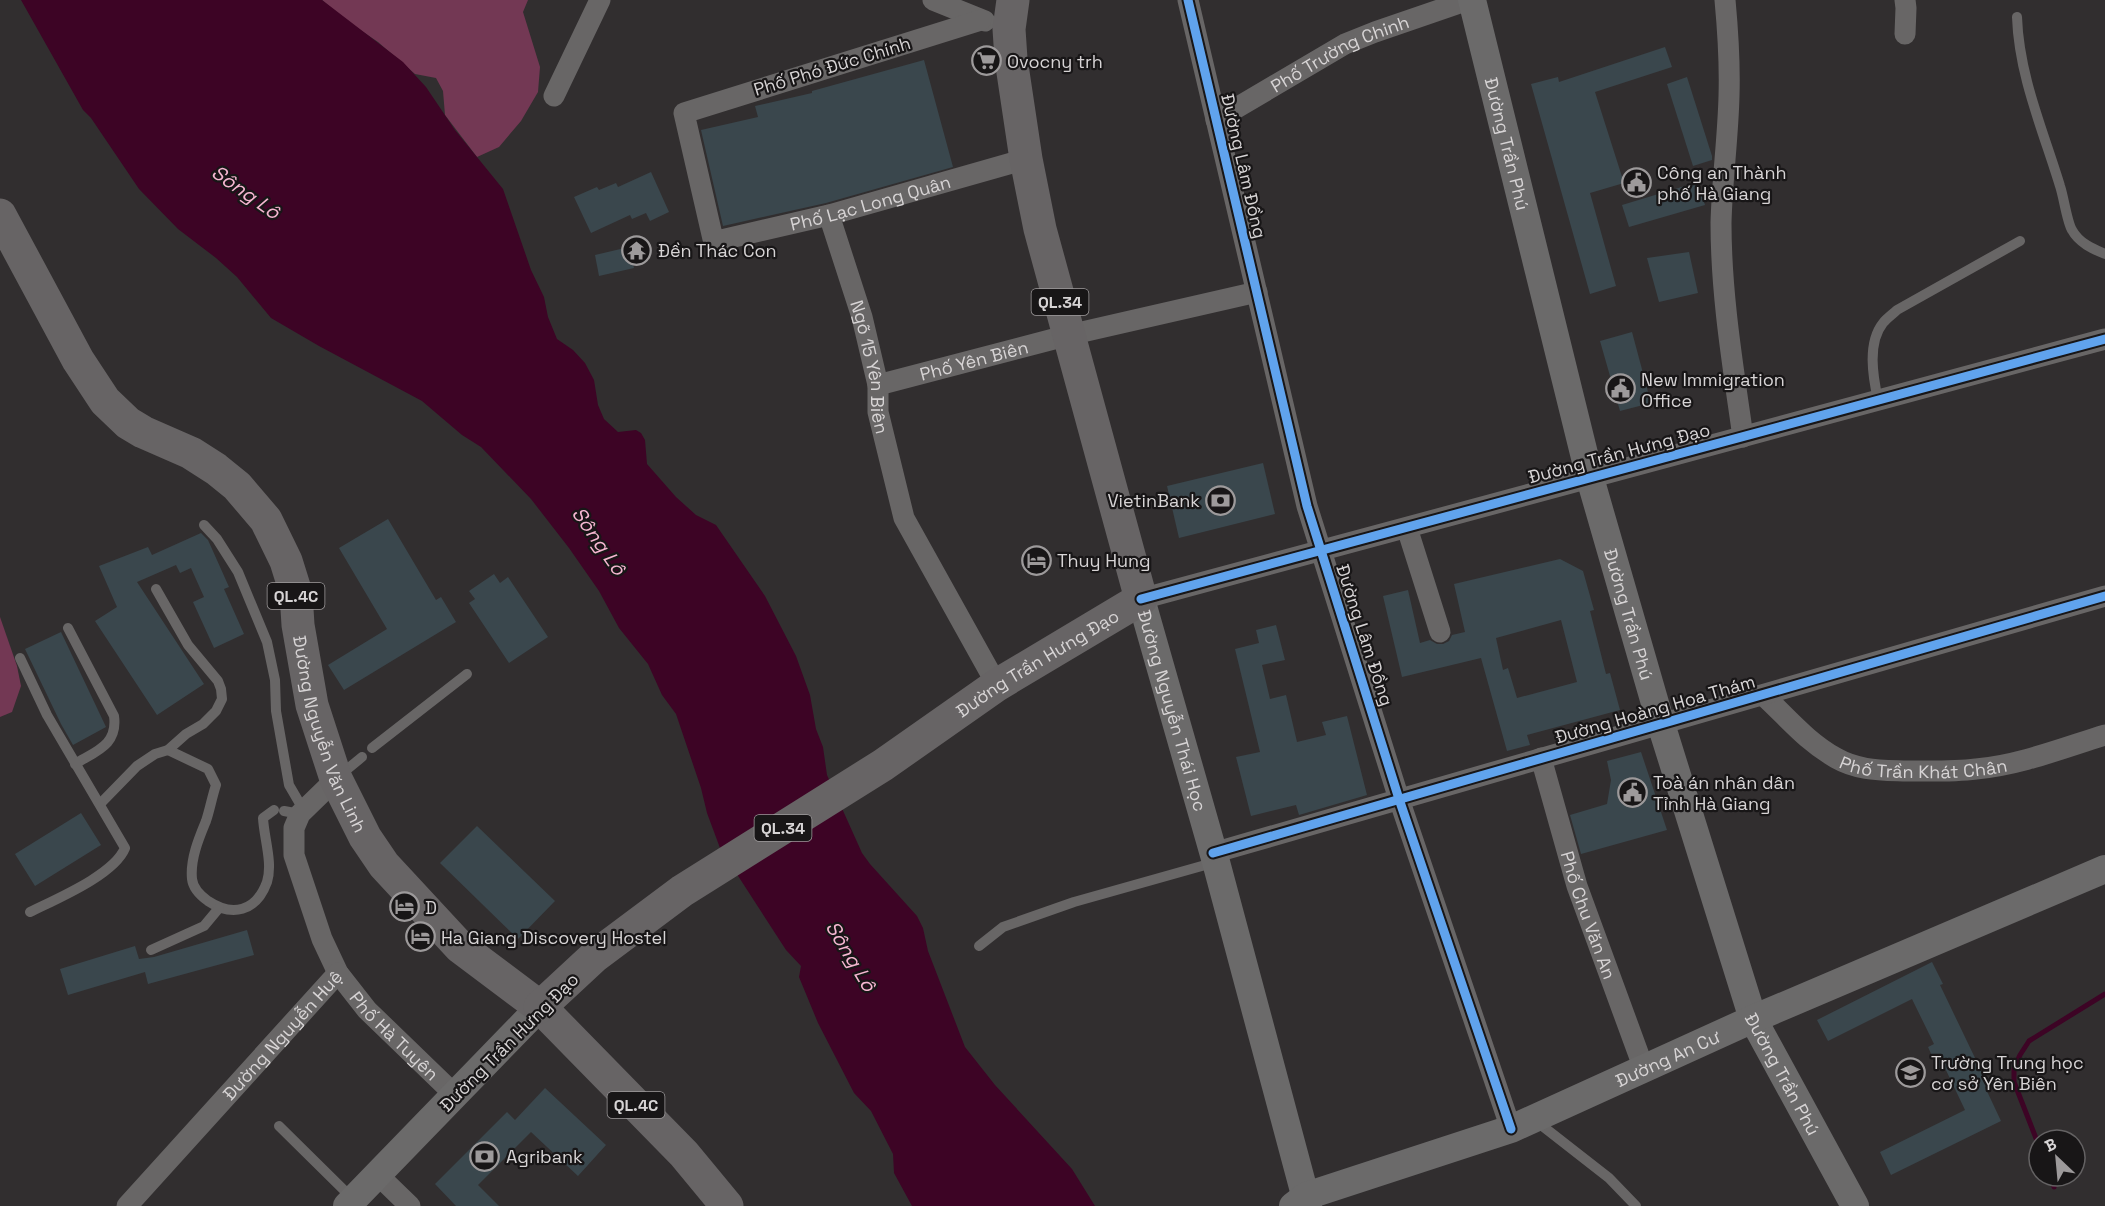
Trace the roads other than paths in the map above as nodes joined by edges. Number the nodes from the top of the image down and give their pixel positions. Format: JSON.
{"nodes":[{"id":1,"x":600,"y":0,"type":"edge"},
{"id":2,"x":933,"y":0,"type":"edge"},
{"id":3,"x":1188,"y":0,"type":"edge"},
{"id":4,"x":1470,"y":0,"type":"edge"},
{"id":5,"x":1725,"y":0,"type":"edge"},
{"id":6,"x":1905,"y":0,"type":"edge"},
{"id":7,"x":1001,"y":16,"type":"edge"},
{"id":8,"x":2017,"y":17,"type":"dead end"},
{"id":9,"x":1905,"y":34,"type":"dead end"},
{"id":10,"x":554,"y":96,"type":"dead end"},
{"id":11,"x":1216,"y":120,"type":"junction"},
{"id":12,"x":1026,"y":159,"type":"junction"},
{"id":13,"x":0,"y":215,"type":"edge"},
{"id":14,"x":830,"y":215,"type":"junction"},
{"id":15,"x":714,"y":240,"type":"joint"},
{"id":16,"x":2020,"y":241,"type":"dead end"},
{"id":17,"x":2105,"y":254,"type":"edge"},
{"id":18,"x":1257,"y":292,"type":"junction"},
{"id":19,"x":1070,"y":335,"type":"junction"},
{"id":20,"x":2105,"y":339,"type":"edge"},
{"id":21,"x":878,"y":385,"type":"junction"},
{"id":22,"x":1878,"y":400,"type":"junction"},
{"id":23,"x":1743,"y":437,"type":"junction"},
{"id":24,"x":1590,"y":478,"type":"junction"},
{"id":25,"x":204,"y":525,"type":"dead end"},
{"id":26,"x":1407,"y":528,"type":"junction"},
{"id":27,"x":1321,"y":551,"type":"junction"},
{"id":28,"x":156,"y":590,"type":"dead end"},
{"id":29,"x":2105,"y":596,"type":"edge"},
{"id":30,"x":1141,"y":599,"type":"junction"},
{"id":31,"x":68,"y":628,"type":"dead end"},
{"id":32,"x":1440,"y":632,"type":"dead end"},
{"id":33,"x":20,"y":658,"type":"dead end"},
{"id":34,"x":467,"y":674,"type":"dead end"},
{"id":35,"x":998,"y":685,"type":"junction"},
{"id":36,"x":1763,"y":694,"type":"junction"},
{"id":37,"x":1661,"y":724,"type":"junction"},
{"id":38,"x":2105,"y":735,"type":"edge"},
{"id":39,"x":372,"y":748,"type":"dead end"},
{"id":40,"x":168,"y":750,"type":"junction"},
{"id":41,"x":362,"y":757,"type":"dead end"},
{"id":42,"x":1541,"y":758,"type":"junction"},
{"id":43,"x":75,"y":764,"type":"junction"},
{"id":44,"x":336,"y":779,"type":"junction"},
{"id":45,"x":1400,"y":799,"type":"junction"},
{"id":46,"x":100,"y":804,"type":"junction"},
{"id":47,"x":290,"y":811,"type":"junction"},
{"id":48,"x":1215,"y":857,"type":"junction"},
{"id":49,"x":2105,"y":869,"type":"edge"},
{"id":50,"x":219,"y":908,"type":"junction"},
{"id":51,"x":30,"y":912,"type":"dead end"},
{"id":52,"x":979,"y":946,"type":"dead end"},
{"id":53,"x":151,"y":950,"type":"dead end"},
{"id":54,"x":338,"y":973,"type":"junction"},
{"id":55,"x":540,"y":1007,"type":"junction"},
{"id":56,"x":1753,"y":1019,"type":"junction"},
{"id":57,"x":1644,"y":1069,"type":"junction"},
{"id":58,"x":455,"y":1095,"type":"junction"},
{"id":59,"x":1522,"y":1124,"type":"junction"},
{"id":60,"x":279,"y":1126,"type":"dead end"},
{"id":61,"x":378,"y":1175,"type":"junction"},
{"id":62,"x":350,"y":1203,"type":"edge"},
{"id":63,"x":1302,"y":1203,"type":"edge"},
{"id":64,"x":128,"y":1206,"type":"edge"},
{"id":65,"x":410,"y":1206,"type":"edge"},
{"id":66,"x":727,"y":1206,"type":"edge"},
{"id":67,"x":1636,"y":1206,"type":"edge"},
{"id":68,"x":1855,"y":1206,"type":"edge"}],
"edges":[{"from":1,"to":10,"type":"street"},
{"from":2,"to":7,"type":"street"},
{"from":3,"to":11,"type":"street","name":"Đường Lâm Đồng"},
{"from":4,"to":11,"type":"street","name":"Phố Trường Chinh"},
{"from":4,"to":24,"type":"main road","name":"Đường Trần Phú"},
{"from":5,"to":23,"type":"street"},
{"from":6,"to":9,"type":"street"},
{"from":7,"to":12,"type":"highway","name":"Đường Nguyễn Thái Học","number":"QL.34"},
{"from":7,"to":15,"type":"street","name":"Phố Phó Đức Chính"},
{"from":8,"to":17,"type":"lane"},
{"from":11,"to":18,"type":"street","name":"Đường Lâm Đồng"},
{"from":12,"to":14,"type":"street","name":"Phố Lạc Long Quân"},
{"from":12,"to":19,"type":"highway","name":"Đường Nguyễn Thái Học","number":"QL.34"},
{"from":13,"to":44,"type":"highway","name":"Đường Nguyễn Văn Linh","number":"QL.4C"},
{"from":14,"to":15,"type":"street","name":"Phố Lạc Long Quân"},
{"from":14,"to":21,"type":"street","name":"Ngõ 15 Yên Biên"},
{"from":16,"to":22,"type":"lane"},
{"from":18,"to":19,"type":"street","name":"Phố Yên Biên"},
{"from":18,"to":27,"type":"street","name":"Đường Lâm Đồng"},
{"from":19,"to":21,"type":"street","name":"Phố Yên Biên"},
{"from":19,"to":30,"type":"highway","name":"Đường Nguyễn Thái Học","number":"QL.34"},
{"from":20,"to":22,"type":"street","name":"Đường Trần Hưng Đạo"},
{"from":21,"to":35,"type":"street","name":"Ngõ 15 Yên Biên"},
{"from":22,"to":23,"type":"street","name":"Đường Trần Hưng Đạo"},
{"from":23,"to":24,"type":"street","name":"Đường Trần Hưng Đạo"},
{"from":24,"to":26,"type":"street","name":"Đường Trần Hưng Đạo"},
{"from":24,"to":37,"type":"main road","name":"Đường Trần Phú"},
{"from":25,"to":47,"type":"lane"},
{"from":26,"to":27,"type":"street","name":"Đường Trần Hưng Đạo"},
{"from":26,"to":32,"type":"street"},
{"from":27,"to":30,"type":"street","name":"Đường Trần Hưng Đạo"},
{"from":27,"to":45,"type":"street","name":"Đường Lâm Đồng"},
{"from":28,"to":40,"type":"lane"},
{"from":29,"to":36,"type":"street","name":"Đường Hoàng Hoa Thám"},
{"from":30,"to":35,"type":"highway","name":"Đường Trần Hưng Đạo","number":"QL.34"},
{"from":30,"to":48,"type":"main road","name":"Đường Nguyễn Thái Học"},
{"from":31,"to":43,"type":"lane"},
{"from":33,"to":43,"type":"lane"},
{"from":34,"to":39,"type":"lane"},
{"from":35,"to":55,"type":"highway","name":"Đường Trần Hưng Đạo","number":"QL.34"},
{"from":36,"to":37,"type":"street","name":"Đường Hoàng Hoa Thám"},
{"from":36,"to":38,"type":"street","name":"Phố Trần Khát Chân"},
{"from":37,"to":42,"type":"street","name":"Đường Hoàng Hoa Thám"},
{"from":37,"to":56,"type":"main road","name":"Đường Trần Phú"},
{"from":40,"to":46,"type":"lane"},
{"from":40,"to":50,"type":"lane"},
{"from":41,"to":44,"type":"lane"},
{"from":42,"to":45,"type":"street","name":"Đường Hoàng Hoa Thám"},
{"from":42,"to":57,"type":"street","name":"Phố Chu Văn An"},
{"from":43,"to":46,"type":"lane"},
{"from":44,"to":47,"type":"street"},
{"from":44,"to":55,"type":"highway","name":"Đường Nguyễn Văn Linh","number":"QL.4C"},
{"from":45,"to":48,"type":"street","name":"Đường Hoàng Hoa Thám"},
{"from":45,"to":59,"type":"street","name":"Đường Lâm Đồng"},
{"from":46,"to":51,"type":"lane"},
{"from":47,"to":50,"type":"lane"},
{"from":47,"to":54,"type":"street","name":"Đường Nguyễn Huệ"},
{"from":48,"to":52,"type":"lane"},
{"from":48,"to":63,"type":"main road","name":"Đường Nguyễn Thái Học"},
{"from":49,"to":56,"type":"main road","name":"Đường An Cư"},
{"from":50,"to":53,"type":"lane"},
{"from":54,"to":58,"type":"street","name":"Phố Hà Tuyên"},
{"from":54,"to":64,"type":"street","name":"Đường Nguyễn Huệ"},
{"from":55,"to":58,"type":"main road","name":"Đường Trần Hưng Đạo"},
{"from":55,"to":66,"type":"highway","number":"QL.4C"},
{"from":56,"to":57,"type":"main road","name":"Đường An Cư"},
{"from":56,"to":68,"type":"main road","name":"Đường Trần Phú"},
{"from":57,"to":59,"type":"main road","name":"Đường An Cư"},
{"from":58,"to":61,"type":"main road","name":"Đường Trần Hưng Đạo"},
{"from":59,"to":63,"type":"main road","name":"Đường An Cư"},
{"from":59,"to":67,"type":"lane"},
{"from":60,"to":62,"type":"lane"},
{"from":61,"to":62,"type":"main road","name":"Đường Trần Hưng Đạo"},
{"from":61,"to":65,"type":"street"}]}
